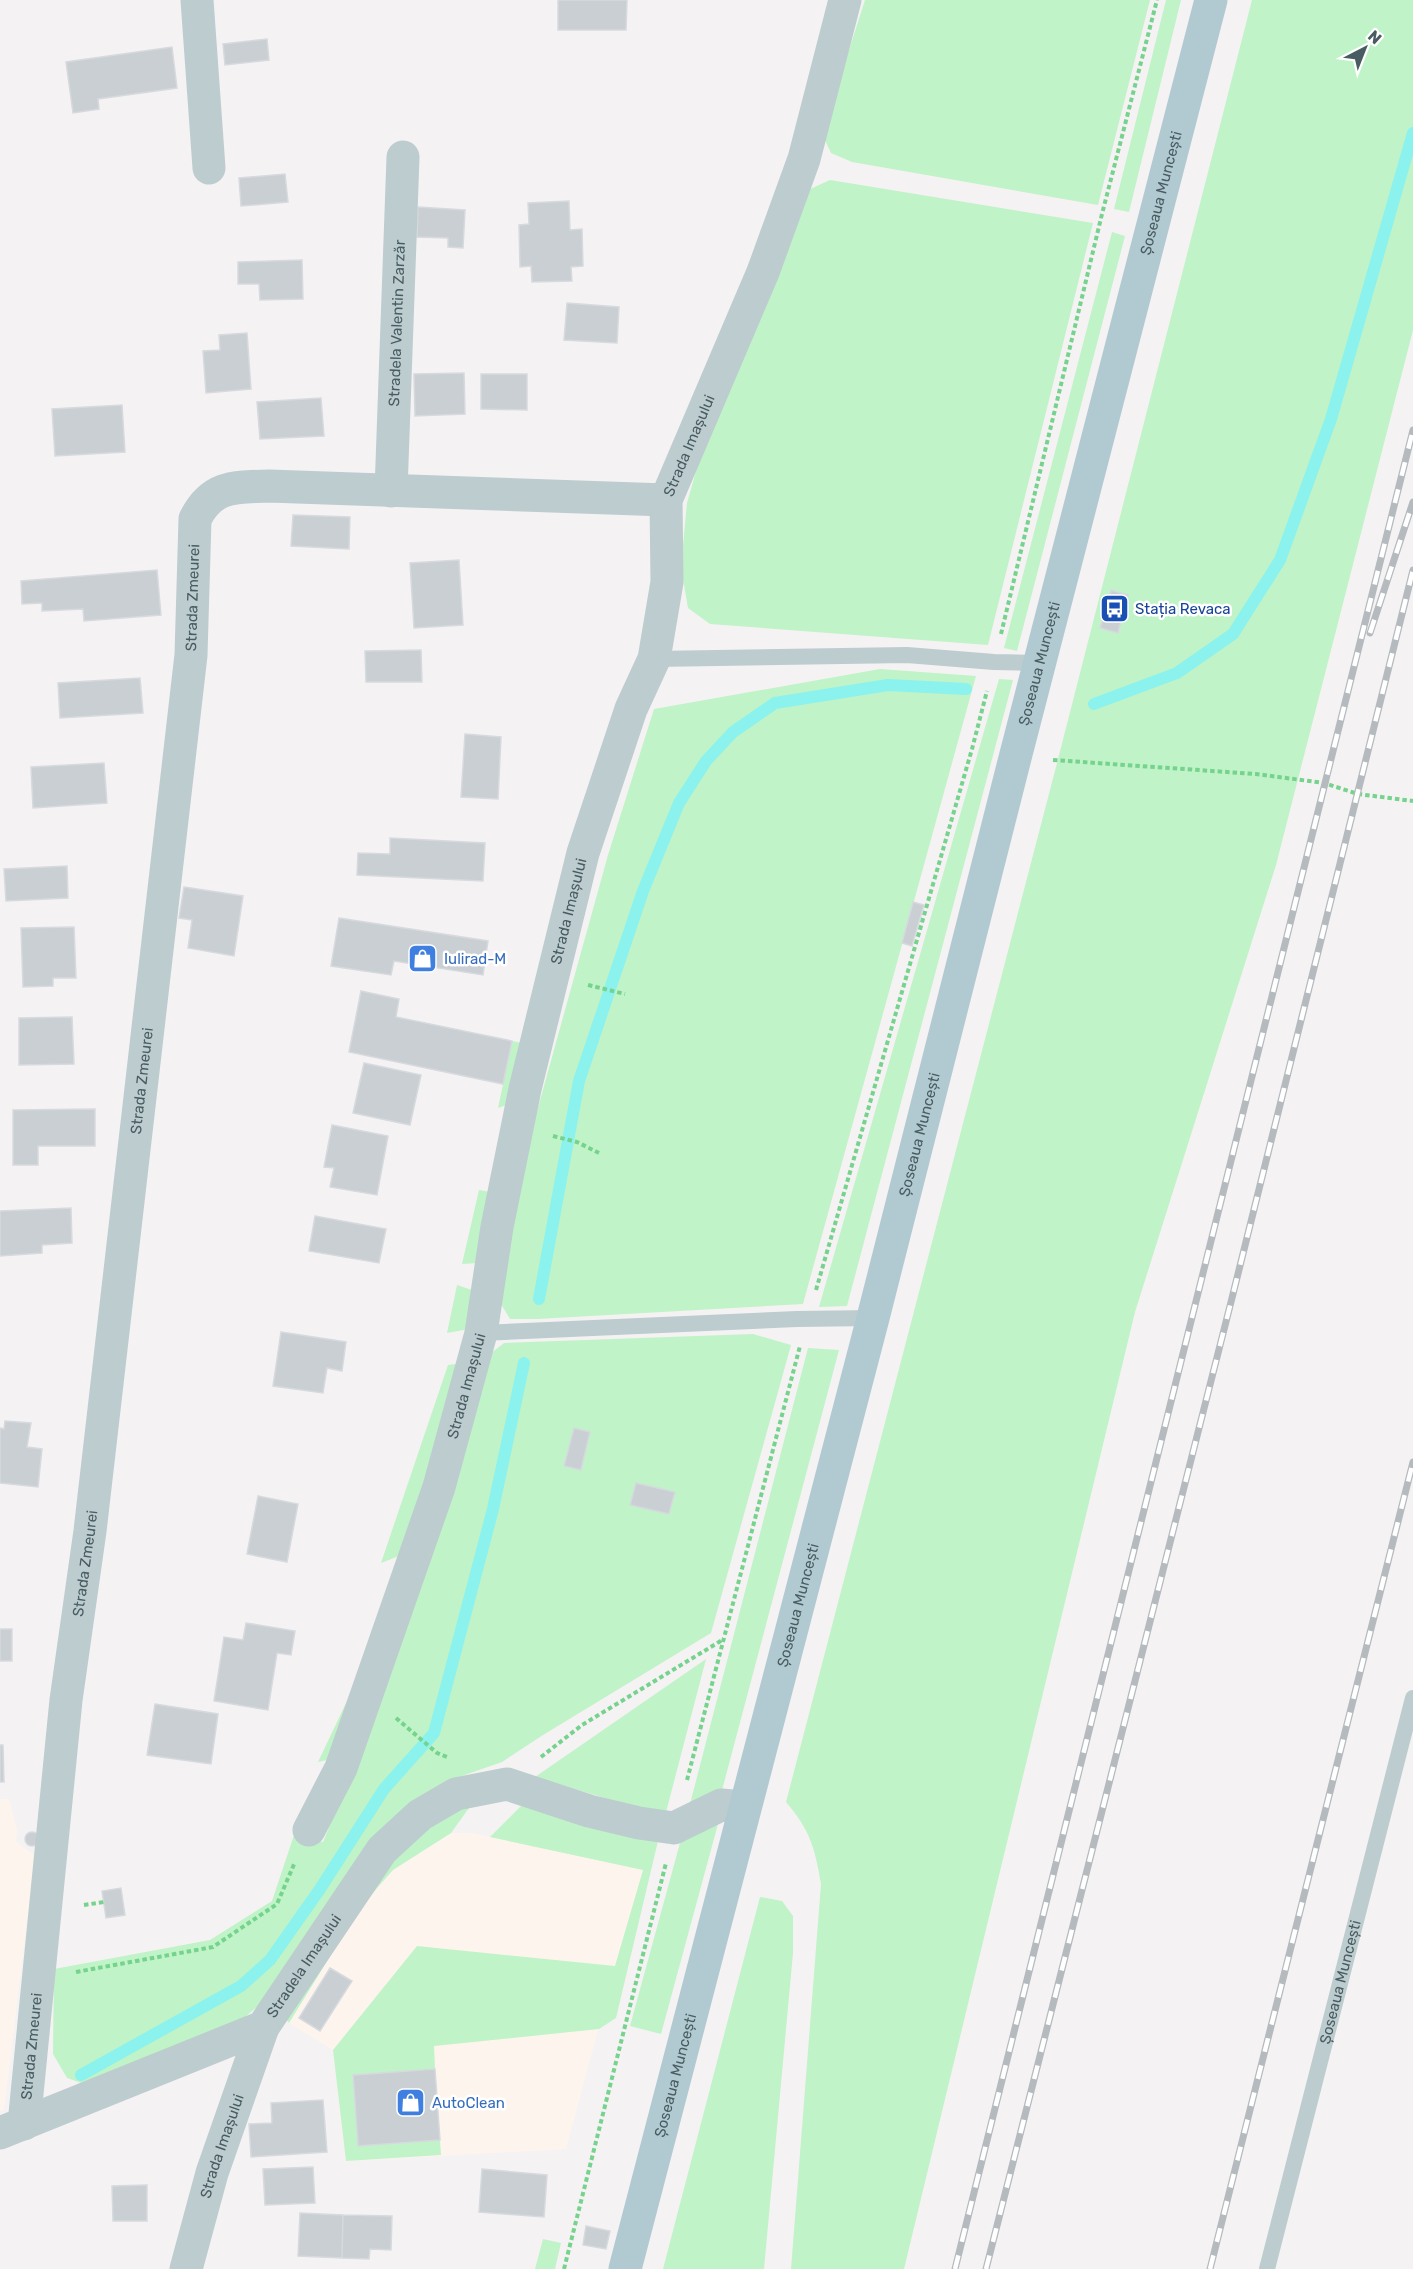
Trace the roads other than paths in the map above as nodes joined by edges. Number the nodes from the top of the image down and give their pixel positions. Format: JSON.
{"nodes":[{"id":1,"x":196,"y":0,"type":"edge"},
{"id":2,"x":845,"y":0,"type":"edge"},
{"id":3,"x":1211,"y":0,"type":"edge"},
{"id":4,"x":403,"y":157,"type":"dead end"},
{"id":5,"x":209,"y":168,"type":"dead end"},
{"id":6,"x":391,"y":491,"type":"junction"},
{"id":7,"x":666,"y":500,"type":"junction"},
{"id":8,"x":654,"y":659,"type":"junction"},
{"id":9,"x":1039,"y":663,"type":"junction"},
{"id":10,"x":873,"y":1318,"type":"junction"},
{"id":11,"x":481,"y":1333,"type":"junction"},
{"id":12,"x":1413,"y":1698,"type":"edge"},
{"id":13,"x":744,"y":1807,"type":"junction"},
{"id":14,"x":309,"y":1830,"type":"road end"},
{"id":15,"x":263,"y":2027,"type":"junction"},
{"id":16,"x":12,"y":2129,"type":"edge"},
{"id":17,"x":186,"y":2269,"type":"edge"},
{"id":18,"x":625,"y":2269,"type":"edge"},
{"id":19,"x":1268,"y":2269,"type":"edge"}],
"edges":[{"from":1,"to":5,"type":"street"},
{"from":2,"to":7,"type":"street","name":"Strada Imașului"},
{"from":3,"to":9,"type":"main road","name":"Șoseaua Muncești"},
{"from":4,"to":6,"type":"street","name":"Stradela Valentin Zarzăr"},
{"from":6,"to":7,"type":"street","name":"Strada Zmeurei"},
{"from":6,"to":16,"type":"street","name":"Strada Zmeurei"},
{"from":7,"to":8,"type":"street","name":"Strada Imașului"},
{"from":8,"to":9,"type":"lane"},
{"from":8,"to":11,"type":"street","name":"Strada Imașului"},
{"from":9,"to":10,"type":"main road","name":"Șoseaua Muncești"},
{"from":10,"to":11,"type":"lane"},
{"from":10,"to":13,"type":"main road","name":"Șoseaua Muncești"},
{"from":11,"to":14,"type":"street","name":"Strada Imașului"},
{"from":12,"to":19,"type":"lane","name":"Șoseaua Muncești"},
{"from":13,"to":15,"type":"street","name":"Stradela Imașului"},
{"from":13,"to":18,"type":"main road","name":"Șoseaua Muncești"},
{"from":15,"to":16,"type":"street","name":"Stradela Imașului"},
{"from":15,"to":17,"type":"street","name":"Strada Imașului"}]}
